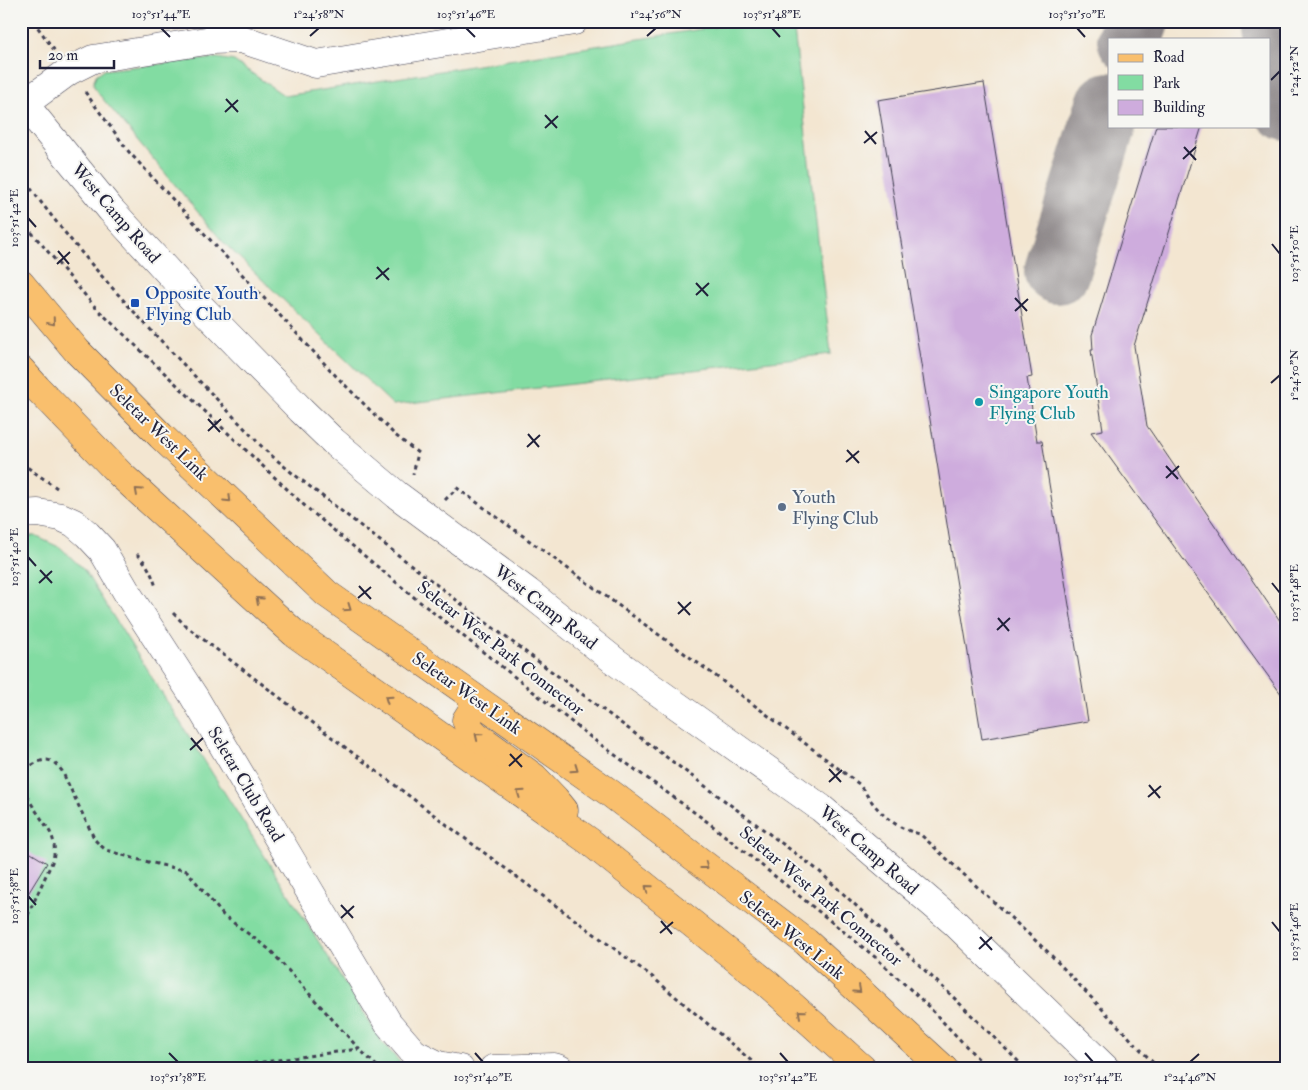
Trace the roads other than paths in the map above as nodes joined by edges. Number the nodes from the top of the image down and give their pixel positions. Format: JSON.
{"nodes":[{"id":1,"x":574,"y":21,"type":"edge"},
{"id":2,"x":23,"y":102,"type":"edge"},
{"id":3,"x":21,"y":284,"type":"edge"},
{"id":4,"x":21,"y":370,"type":"edge"},
{"id":5,"x":21,"y":514,"type":"edge"},
{"id":6,"x":478,"y":701,"type":"junction"},
{"id":7,"x":589,"y":841,"type":"junction"},
{"id":8,"x":460,"y":1069,"type":"edge"},
{"id":9,"x":493,"y":1069,"type":"edge"},
{"id":10,"x":560,"y":1069,"type":"edge"},
{"id":11,"x":863,"y":1069,"type":"edge"},
{"id":12,"x":944,"y":1069,"type":"edge"},
{"id":13,"x":1106,"y":1069,"type":"edge"}],
"edges":[{"from":1,"to":2,"type":"street","name":"West Camp Road"},
{"from":2,"to":13,"type":"street","name":"West Camp Road"},
{"from":3,"to":6,"type":"main road","name":"Seletar West Link","one_way":true},
{"from":7,"to":4,"type":"main road","one_way":true},
{"from":5,"to":8,"type":"street","name":"Seletar Club Road"},
{"from":7,"to":6,"type":"main road","one_way":true},
{"from":6,"to":12,"type":"main road","name":"Seletar West Link","one_way":true},
{"from":11,"to":7,"type":"main road","one_way":true},
{"from":9,"to":10,"type":"street"}]}
